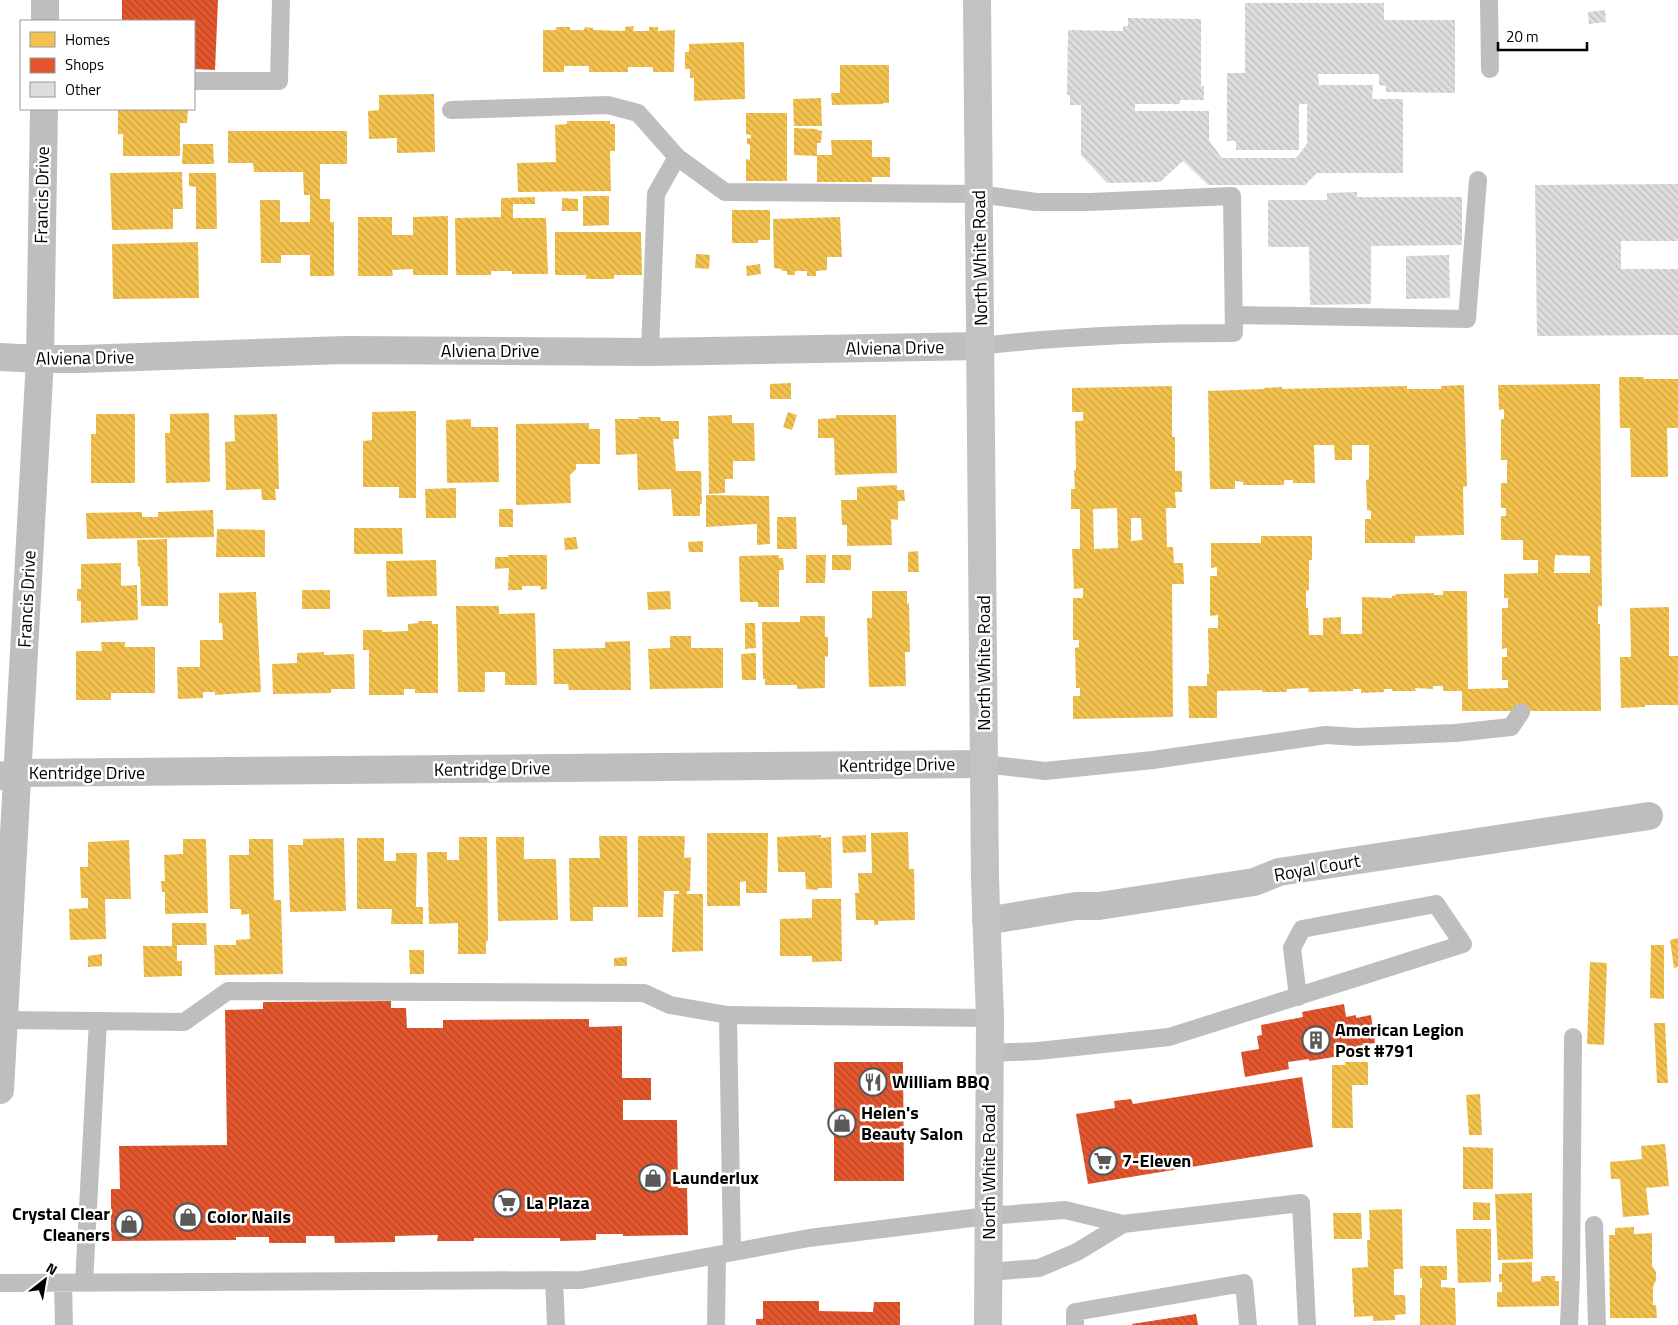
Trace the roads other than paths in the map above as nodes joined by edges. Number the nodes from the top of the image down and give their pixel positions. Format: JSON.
{"nodes":[{"id":1,"x":46,"y":0,"type":"edge"},
{"id":2,"x":282,"y":0,"type":"edge"},
{"id":3,"x":977,"y":0,"type":"edge"},
{"id":4,"x":1489,"y":0,"type":"edge"},
{"id":5,"x":45,"y":20,"type":"edge"},
{"id":6,"x":1490,"y":69,"type":"dead end"},
{"id":7,"x":195,"y":81,"type":"edge"},
{"id":8,"x":44,"y":110,"type":"edge"},
{"id":9,"x":451,"y":110,"type":"dead end"},
{"id":10,"x":677,"y":157,"type":"junction"},
{"id":11,"x":1478,"y":180,"type":"dead end"},
{"id":12,"x":979,"y":194,"type":"junction"},
{"id":13,"x":1234,"y":315,"type":"junction"},
{"id":14,"x":981,"y":346,"type":"junction"},
{"id":15,"x":650,"y":352,"type":"junction"},
{"id":16,"x":0,"y":357,"type":"edge"},
{"id":17,"x":40,"y":359,"type":"junction"},
{"id":18,"x":1521,"y":712,"type":"dead end"},
{"id":19,"x":984,"y":764,"type":"junction"},
{"id":20,"x":9,"y":775,"type":"edge"},
{"id":21,"x":1649,"y":816,"type":"dead end"},
{"id":22,"x":986,"y":920,"type":"junction"},
{"id":23,"x":1298,"y":997,"type":"junction"},
{"id":24,"x":728,"y":1015,"type":"junction"},
{"id":25,"x":990,"y":1018,"type":"junction"},
{"id":26,"x":4,"y":1020,"type":"junction"},
{"id":27,"x":98,"y":1021,"type":"junction"},
{"id":28,"x":1573,"y":1037,"type":"dead end"},
{"id":29,"x":990,"y":1053,"type":"junction"},
{"id":30,"x":0,"y":1090,"type":"edge"},
{"id":31,"x":988,"y":1216,"type":"junction"},
{"id":32,"x":1123,"y":1224,"type":"junction"},
{"id":33,"x":1594,"y":1224,"type":"dead end"},
{"id":34,"x":725,"y":1254,"type":"junction"},
{"id":35,"x":988,"y":1272,"type":"junction"},
{"id":36,"x":554,"y":1280,"type":"junction"},
{"id":37,"x":0,"y":1283,"type":"edge"},
{"id":38,"x":63,"y":1283,"type":"junction"},
{"id":39,"x":84,"y":1283,"type":"junction"},
{"id":40,"x":64,"y":1325,"type":"edge"},
{"id":41,"x":556,"y":1325,"type":"edge"},
{"id":42,"x":716,"y":1325,"type":"edge"},
{"id":43,"x":988,"y":1325,"type":"edge"},
{"id":44,"x":1074,"y":1325,"type":"edge"},
{"id":45,"x":1248,"y":1325,"type":"edge"},
{"id":46,"x":1307,"y":1325,"type":"edge"},
{"id":47,"x":1569,"y":1325,"type":"edge"},
{"id":48,"x":1598,"y":1325,"type":"edge"}],
"edges":[{"from":1,"to":5,"type":"street"},
{"from":2,"to":7,"type":"lane"},
{"from":3,"to":12,"type":"main road","name":"North White Road"},
{"from":4,"to":6,"type":"lane"},
{"from":8,"to":17,"type":"street","name":"Francis Drive"},
{"from":9,"to":10,"type":"lane"},
{"from":10,"to":12,"type":"lane"},
{"from":10,"to":15,"type":"lane"},
{"from":11,"to":13,"type":"lane"},
{"from":12,"to":13,"type":"lane"},
{"from":12,"to":14,"type":"main road","name":"North White Road"},
{"from":13,"to":14,"type":"lane"},
{"from":14,"to":15,"type":"street","name":"Alviena Drive"},
{"from":14,"to":19,"type":"main road","name":"North White Road"},
{"from":15,"to":17,"type":"street","name":"Alviena Drive"},
{"from":16,"to":17,"type":"street","name":"Alviena Drive"},
{"from":17,"to":20,"type":"street","name":"Francis Drive"},
{"from":18,"to":19,"type":"lane"},
{"from":19,"to":20,"type":"street","name":"Kentridge Drive"},
{"from":19,"to":22,"type":"main road","name":"North White Road"},
{"from":20,"to":26,"type":"street","name":"Francis Drive"},
{"from":21,"to":22,"type":"street","name":"Royal Court"},
{"from":22,"to":25,"type":"main road","name":"North White Road"},
{"from":23,"to":23,"type":"lane"},
{"from":23,"to":29,"type":"lane"},
{"from":24,"to":25,"type":"lane"},
{"from":24,"to":27,"type":"lane"},
{"from":24,"to":34,"type":"lane"},
{"from":25,"to":29,"type":"main road","name":"North White Road"},
{"from":26,"to":27,"type":"lane"},
{"from":26,"to":30,"type":"street","name":"Francis Drive"},
{"from":27,"to":39,"type":"lane"},
{"from":28,"to":47,"type":"lane"},
{"from":29,"to":31,"type":"main road","name":"North White Road"},
{"from":31,"to":32,"type":"lane"},
{"from":31,"to":34,"type":"lane"},
{"from":31,"to":35,"type":"main road","name":"North White Road"},
{"from":32,"to":35,"type":"lane"},
{"from":32,"to":46,"type":"lane"},
{"from":33,"to":48,"type":"lane"},
{"from":34,"to":36,"type":"lane"},
{"from":34,"to":42,"type":"lane"},
{"from":35,"to":43,"type":"main road","name":"North White Road"},
{"from":36,"to":39,"type":"lane"},
{"from":36,"to":41,"type":"lane"},
{"from":37,"to":38,"type":"lane"},
{"from":38,"to":39,"type":"lane"},
{"from":38,"to":40,"type":"lane"},
{"from":44,"to":45,"type":"lane"}]}
